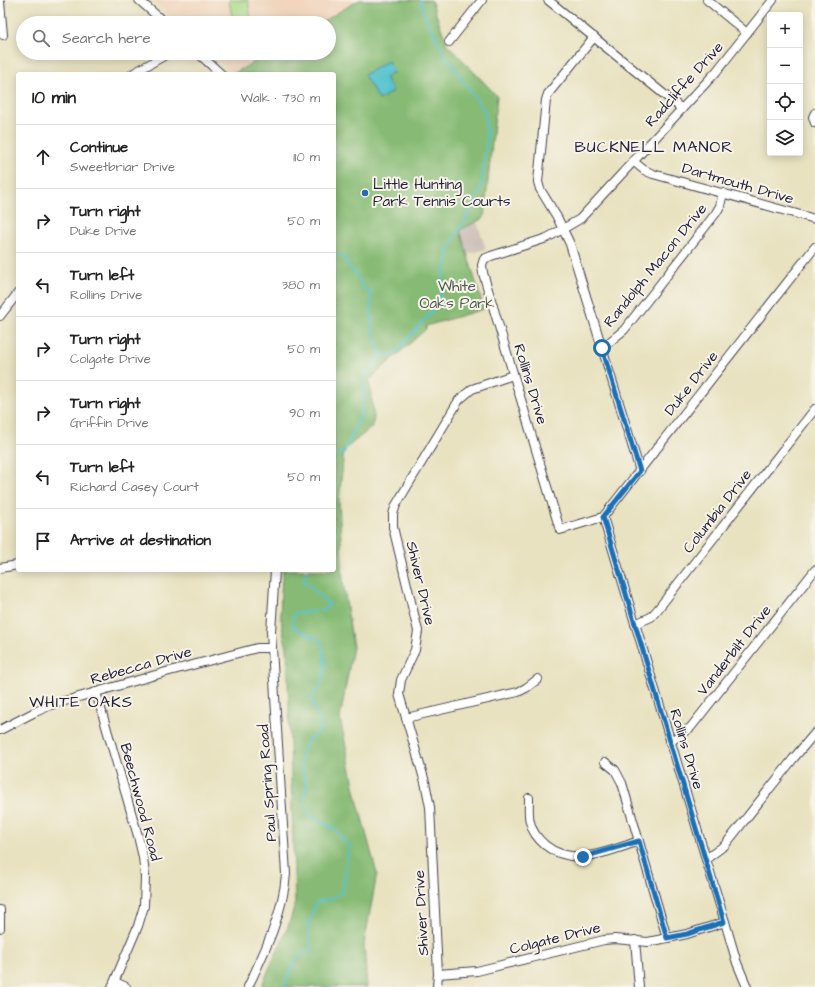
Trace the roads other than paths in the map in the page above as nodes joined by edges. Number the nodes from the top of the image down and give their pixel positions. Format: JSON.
{"nodes":[{"id":1,"x":139,"y":0,"type":"edge"},
{"id":2,"x":482,"y":0,"type":"edge"},
{"id":3,"x":548,"y":0,"type":"edge"},
{"id":4,"x":706,"y":0,"type":"edge"},
{"id":5,"x":773,"y":0,"type":"edge"},
{"id":6,"x":0,"y":2,"type":"edge"},
{"id":7,"x":157,"y":16,"type":"edge"},
{"id":8,"x":747,"y":33,"type":"junction"},
{"id":9,"x":3,"y":35,"type":"dead end"},
{"id":10,"x":594,"y":37,"type":"junction"},
{"id":11,"x":448,"y":42,"type":"dead end"},
{"id":12,"x":157,"y":60,"type":"edge"},
{"id":13,"x":206,"y":60,"type":"edge"},
{"id":14,"x":136,"y":72,"type":"edge"},
{"id":15,"x":220,"y":72,"type":"edge"},
{"id":16,"x":682,"y":109,"type":"junction"},
{"id":17,"x":815,"y":113,"type":"edge"},
{"id":18,"x":815,"y":123,"type":"edge"},
{"id":19,"x":633,"y":161,"type":"junction"},
{"id":20,"x":723,"y":194,"type":"junction"},
{"id":21,"x":815,"y":219,"type":"edge"},
{"id":22,"x":563,"y":229,"type":"junction"},
{"id":23,"x":815,"y":247,"type":"edge"},
{"id":24,"x":516,"y":248,"type":"joint"},
{"id":25,"x":16,"y":296,"type":"edge"},
{"id":26,"x":0,"y":316,"type":"edge"},
{"id":27,"x":602,"y":348,"type":"junction"},
{"id":28,"x":513,"y":375,"type":"junction"},
{"id":29,"x":815,"y":409,"type":"edge"},
{"id":30,"x":640,"y":471,"type":"junction"},
{"id":31,"x":603,"y":517,"type":"junction"},
{"id":32,"x":16,"y":565,"type":"edge"},
{"id":33,"x":0,"y":568,"type":"edge"},
{"id":34,"x":815,"y":570,"type":"edge"},
{"id":35,"x":274,"y":572,"type":"edge"},
{"id":36,"x":635,"y":624,"type":"junction"},
{"id":37,"x":272,"y":648,"type":"junction"},
{"id":38,"x":538,"y":679,"type":"dead end"},
{"id":39,"x":96,"y":692,"type":"junction"},
{"id":40,"x":406,"y":718,"type":"junction"},
{"id":41,"x":0,"y":730,"type":"edge"},
{"id":42,"x":815,"y":733,"type":"edge"},
{"id":43,"x":670,"y":742,"type":"junction"},
{"id":44,"x":605,"y":762,"type":"dead end"},
{"id":45,"x":529,"y":798,"type":"dead end"},
{"id":46,"x":639,"y":841,"type":"junction"},
{"id":47,"x":706,"y":859,"type":"junction"},
{"id":48,"x":0,"y":910,"type":"edge"},
{"id":49,"x":724,"y":922,"type":"junction"},
{"id":50,"x":0,"y":928,"type":"edge"},
{"id":51,"x":667,"y":938,"type":"junction"},
{"id":52,"x":635,"y":940,"type":"junction"},
{"id":53,"x":438,"y":974,"type":"junction"},
{"id":54,"x":114,"y":984,"type":"edge"},
{"id":55,"x":126,"y":987,"type":"edge"},
{"id":56,"x":248,"y":987,"type":"edge"},
{"id":57,"x":437,"y":987,"type":"edge"},
{"id":58,"x":639,"y":987,"type":"edge"},
{"id":59,"x":747,"y":987,"type":"edge"}],
"edges":[{"from":1,"to":7,"type":"street"},
{"from":2,"to":11,"type":"street"},
{"from":3,"to":10,"type":"street"},
{"from":4,"to":8,"type":"street"},
{"from":5,"to":8,"type":"street","name":"Radcliffe Drive"},
{"from":6,"to":9,"type":"street"},
{"from":8,"to":16,"type":"street","name":"Radcliffe Drive"},
{"from":10,"to":16,"type":"street"},
{"from":10,"to":22,"type":"street"},
{"from":12,"to":14,"type":"street"},
{"from":13,"to":15,"type":"street"},
{"from":16,"to":19,"type":"street","name":"Radcliffe Drive"},
{"from":17,"to":18,"type":"street"},
{"from":19,"to":20,"type":"street","name":"Dartmouth Drive"},
{"from":19,"to":22,"type":"street","name":"Radcliffe Drive"},
{"from":20,"to":21,"type":"street","name":"Dartmouth Drive"},
{"from":20,"to":27,"type":"street","name":"Randolph Macon Drive"},
{"from":22,"to":24,"type":"street","name":"Radcliffe Drive"},
{"from":22,"to":27,"type":"street"},
{"from":23,"to":30,"type":"street","name":"Duke Drive"},
{"from":24,"to":28,"type":"street","name":"Rollins Drive"},
{"from":25,"to":26,"type":"street"},
{"from":27,"to":30,"type":"street"},
{"from":28,"to":31,"type":"street","name":"Rollins Drive"},
{"from":28,"to":40,"type":"street","name":"Shiver Drive"},
{"from":29,"to":36,"type":"street","name":"Columbia Drive"},
{"from":30,"to":31,"type":"street","name":"Duke Drive"},
{"from":31,"to":36,"type":"street","name":"Rollins Drive"},
{"from":32,"to":33,"type":"street"},
{"from":34,"to":43,"type":"street","name":"Vanderbilt Drive"},
{"from":35,"to":37,"type":"street","name":"Paul Spring Road"},
{"from":36,"to":43,"type":"street","name":"Rollins Drive"},
{"from":37,"to":39,"type":"street","name":"Rebecca Drive"},
{"from":37,"to":56,"type":"street","name":"Paul Spring Road"},
{"from":38,"to":40,"type":"street"},
{"from":39,"to":41,"type":"street","name":"Rebecca Drive"},
{"from":39,"to":54,"type":"street","name":"Beechwood Road"},
{"from":40,"to":53,"type":"street","name":"Shiver Drive"},
{"from":42,"to":47,"type":"street"},
{"from":43,"to":47,"type":"street","name":"Rollins Drive"},
{"from":44,"to":46,"type":"street"},
{"from":45,"to":46,"type":"street"},
{"from":46,"to":51,"type":"street"},
{"from":47,"to":49,"type":"street","name":"Rollins Drive"},
{"from":48,"to":50,"type":"street"},
{"from":49,"to":51,"type":"street","name":"Colgate Drive"},
{"from":49,"to":59,"type":"street","name":"Rollins Drive"},
{"from":51,"to":52,"type":"street","name":"Colgate Drive"},
{"from":52,"to":53,"type":"street","name":"Colgate Drive"},
{"from":52,"to":58,"type":"street"},
{"from":53,"to":57,"type":"street","name":"Shiver Drive"},
{"from":54,"to":55,"type":"street"}]}
